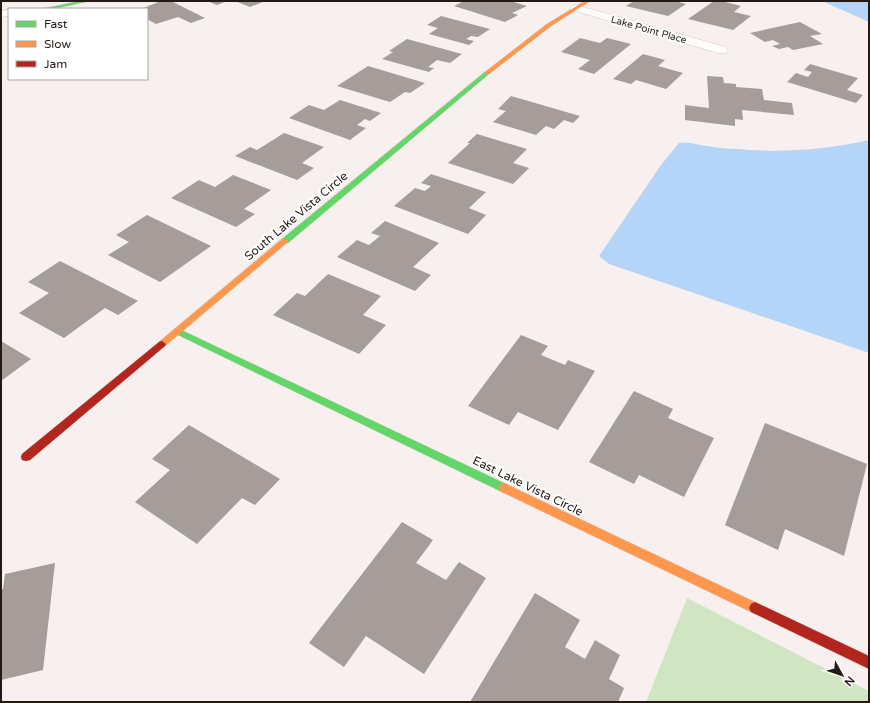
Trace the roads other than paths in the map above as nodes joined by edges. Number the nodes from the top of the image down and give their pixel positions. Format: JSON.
{"nodes":[{"id":1,"x":88,"y":1,"type":"edge"},
{"id":2,"x":588,"y":1,"type":"edge"},
{"id":3,"x":50,"y":8,"type":"edge"},
{"id":4,"x":576,"y":8,"type":"junction"},
{"id":5,"x":722,"y":50,"type":"dead end"},
{"id":6,"x":177,"y":331,"type":"junction"},
{"id":7,"x":26,"y":457,"type":"dead end"},
{"id":8,"x":869,"y":663,"type":"edge"}],
"edges":[{"from":1,"to":3,"type":"street"},
{"from":2,"to":4,"type":"street","name":"South Lake Vista Circle"},
{"from":4,"to":5,"type":"street","name":"Lake Point Place"},
{"from":4,"to":6,"type":"street","name":"South Lake Vista Circle"},
{"from":6,"to":7,"type":"street","name":"South Lake Vista Circle"},
{"from":6,"to":8,"type":"street","name":"East Lake Vista Circle"}]}
